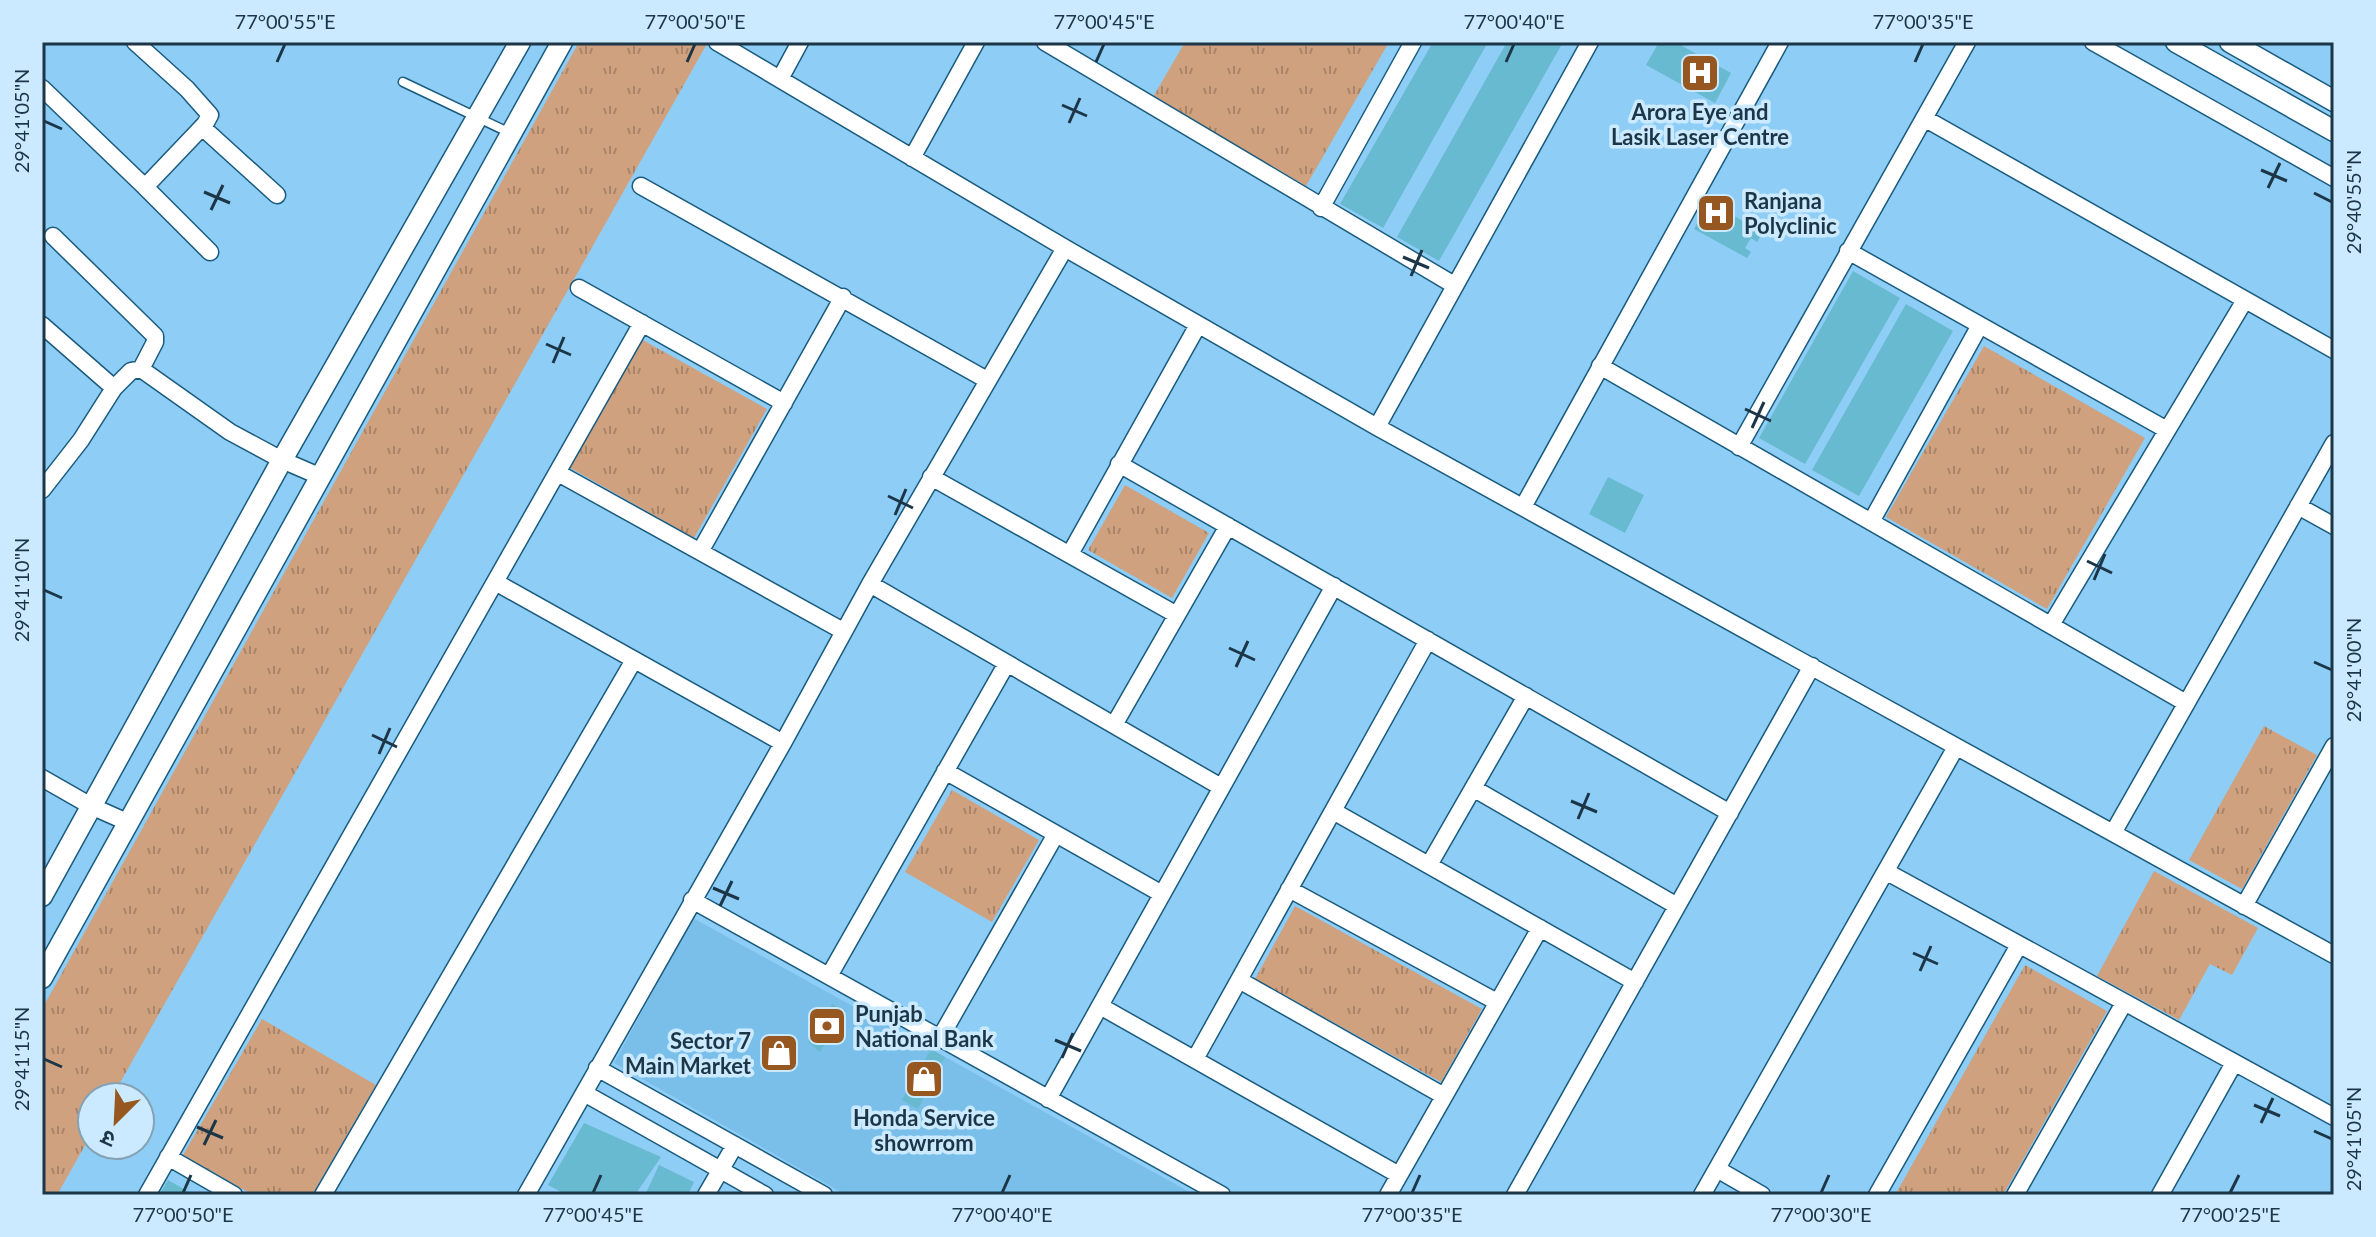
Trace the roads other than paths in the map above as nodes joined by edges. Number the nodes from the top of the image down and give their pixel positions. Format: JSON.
{"nodes":[{"id":1,"x":135,"y":42,"type":"edge"},
{"id":2,"x":520,"y":42,"type":"edge"},
{"id":3,"x":562,"y":42,"type":"edge"},
{"id":4,"x":717,"y":42,"type":"edge"},
{"id":5,"x":800,"y":42,"type":"edge"},
{"id":6,"x":976,"y":42,"type":"edge"},
{"id":7,"x":1045,"y":42,"type":"edge"},
{"id":8,"x":1413,"y":42,"type":"edge"},
{"id":9,"x":1590,"y":42,"type":"edge"},
{"id":10,"x":1780,"y":42,"type":"edge"},
{"id":11,"x":1967,"y":42,"type":"edge"},
{"id":12,"x":2093,"y":42,"type":"edge"},
{"id":13,"x":2176,"y":42,"type":"edge"},
{"id":14,"x":2230,"y":42,"type":"edge"},
{"id":15,"x":780,"y":79,"type":"junction"},
{"id":16,"x":403,"y":82,"type":"dead end"},
{"id":17,"x":42,"y":88,"type":"edge"},
{"id":18,"x":2334,"y":101,"type":"edge"},
{"id":19,"x":477,"y":116,"type":"junction"},
{"id":20,"x":1924,"y":118,"type":"junction"},
{"id":21,"x":202,"y":127,"type":"junction"},
{"id":22,"x":2334,"y":131,"type":"edge"},
{"id":23,"x":511,"y":134,"type":"junction"},
{"id":24,"x":912,"y":158,"type":"junction"},
{"id":25,"x":2334,"y":178,"type":"edge"},
{"id":26,"x":641,"y":186,"type":"dead end"},
{"id":27,"x":145,"y":187,"type":"junction"},
{"id":28,"x":277,"y":195,"type":"dead end"},
{"id":29,"x":1321,"y":208,"type":"junction"},
{"id":30,"x":53,"y":236,"type":"dead end"},
{"id":31,"x":1065,"y":248,"type":"junction"},
{"id":32,"x":1848,"y":251,"type":"junction"},
{"id":33,"x":210,"y":252,"type":"dead end"},
{"id":34,"x":1454,"y":285,"type":"junction"},
{"id":35,"x":579,"y":288,"type":"dead end"},
{"id":36,"x":843,"y":297,"type":"junction"},
{"id":37,"x":2245,"y":300,"type":"junction"},
{"id":38,"x":642,"y":323,"type":"junction"},
{"id":39,"x":42,"y":325,"type":"edge"},
{"id":40,"x":1198,"y":325,"type":"junction"},
{"id":41,"x":1980,"y":325,"type":"junction"},
{"id":42,"x":2334,"y":350,"type":"edge"},
{"id":43,"x":1600,"y":366,"type":"junction"},
{"id":44,"x":141,"y":369,"type":"junction"},
{"id":45,"x":987,"y":380,"type":"junction"},
{"id":46,"x":114,"y":388,"type":"junction"},
{"id":47,"x":784,"y":403,"type":"junction"},
{"id":48,"x":1377,"y":427,"type":"junction"},
{"id":49,"x":2167,"y":430,"type":"junction"},
{"id":50,"x":2334,"y":443,"type":"edge"},
{"id":51,"x":1739,"y":447,"type":"junction"},
{"id":52,"x":282,"y":460,"type":"junction"},
{"id":53,"x":1119,"y":464,"type":"junction"},
{"id":54,"x":48,"y":471,"type":"edge"},
{"id":55,"x":558,"y":473,"type":"junction"},
{"id":56,"x":319,"y":476,"type":"junction"},
{"id":57,"x":931,"y":477,"type":"junction"},
{"id":58,"x":42,"y":490,"type":"edge"},
{"id":59,"x":2298,"y":506,"type":"junction"},
{"id":60,"x":1523,"y":507,"type":"junction"},
{"id":61,"x":1871,"y":522,"type":"junction"},
{"id":62,"x":1228,"y":526,"type":"junction"},
{"id":63,"x":2334,"y":526,"type":"edge"},
{"id":64,"x":701,"y":550,"type":"junction"},
{"id":65,"x":1070,"y":554,"type":"junction"},
{"id":66,"x":497,"y":583,"type":"junction"},
{"id":67,"x":870,"y":584,"type":"junction"},
{"id":68,"x":1334,"y":586,"type":"junction"},
{"id":69,"x":1177,"y":615,"type":"junction"},
{"id":70,"x":2051,"y":625,"type":"junction"},
{"id":71,"x":843,"y":631,"type":"junction"},
{"id":72,"x":1428,"y":640,"type":"junction"},
{"id":73,"x":634,"y":660,"type":"junction"},
{"id":74,"x":1007,"y":663,"type":"junction"},
{"id":75,"x":1812,"y":666,"type":"junction"},
{"id":76,"x":1526,"y":696,"type":"junction"},
{"id":77,"x":2186,"y":703,"type":"junction"},
{"id":78,"x":1114,"y":725,"type":"junction"},
{"id":79,"x":783,"y":743,"type":"junction"},
{"id":80,"x":2334,"y":746,"type":"edge"},
{"id":81,"x":1956,"y":747,"type":"junction"},
{"id":82,"x":945,"y":771,"type":"junction"},
{"id":83,"x":42,"y":778,"type":"edge"},
{"id":84,"x":1221,"y":787,"type":"junction"},
{"id":85,"x":1473,"y":788,"type":"junction"},
{"id":86,"x":91,"y":806,"type":"junction"},
{"id":87,"x":1333,"y":811,"type":"junction"},
{"id":88,"x":1730,"y":813,"type":"junction"},
{"id":89,"x":127,"y":822,"type":"junction"},
{"id":90,"x":2113,"y":833,"type":"junction"},
{"id":91,"x":1056,"y":834,"type":"junction"},
{"id":92,"x":1429,"y":865,"type":"junction"},
{"id":93,"x":1887,"y":872,"type":"junction"},
{"id":94,"x":1289,"y":889,"type":"junction"},
{"id":95,"x":1162,"y":894,"type":"junction"},
{"id":96,"x":42,"y":896,"type":"edge"},
{"id":97,"x":692,"y":900,"type":"junction"},
{"id":98,"x":1677,"y":906,"type":"junction"},
{"id":99,"x":2244,"y":906,"type":"junction"},
{"id":100,"x":1540,"y":928,"type":"junction"},
{"id":101,"x":2019,"y":945,"type":"junction"},
{"id":102,"x":2334,"y":955,"type":"edge"},
{"id":103,"x":829,"y":976,"type":"junction"},
{"id":104,"x":42,"y":978,"type":"edge"},
{"id":105,"x":1239,"y":980,"type":"junction"},
{"id":106,"x":1635,"y":982,"type":"junction"},
{"id":107,"x":1497,"y":1002,"type":"junction"},
{"id":108,"x":2124,"y":1003,"type":"junction"},
{"id":109,"x":1100,"y":1006,"type":"junction"},
{"id":110,"x":940,"y":1038,"type":"junction"},
{"id":111,"x":1195,"y":1059,"type":"junction"},
{"id":112,"x":2234,"y":1063,"type":"junction"},
{"id":113,"x":597,"y":1068,"type":"junction"},
{"id":114,"x":584,"y":1093,"type":"junction"},
{"id":115,"x":1444,"y":1096,"type":"junction"},
{"id":116,"x":1048,"y":1099,"type":"junction"},
{"id":117,"x":2334,"y":1117,"type":"edge"},
{"id":118,"x":735,"y":1145,"type":"junction"},
{"id":119,"x":168,"y":1157,"type":"junction"},
{"id":120,"x":1717,"y":1169,"type":"junction"},
{"id":121,"x":721,"y":1170,"type":"junction"},
{"id":122,"x":1399,"y":1175,"type":"junction"},
{"id":123,"x":147,"y":1195,"type":"edge"},
{"id":124,"x":234,"y":1195,"type":"edge"},
{"id":125,"x":323,"y":1195,"type":"edge"},
{"id":126,"x":526,"y":1195,"type":"edge"},
{"id":127,"x":706,"y":1195,"type":"edge"},
{"id":128,"x":765,"y":1195,"type":"edge"},
{"id":129,"x":824,"y":1195,"type":"edge"},
{"id":130,"x":1222,"y":1195,"type":"edge"},
{"id":131,"x":1388,"y":1195,"type":"edge"},
{"id":132,"x":1515,"y":1195,"type":"edge"},
{"id":133,"x":1702,"y":1195,"type":"edge"},
{"id":134,"x":1762,"y":1195,"type":"edge"},
{"id":135,"x":1877,"y":1195,"type":"edge"},
{"id":136,"x":2015,"y":1195,"type":"edge"},
{"id":137,"x":2160,"y":1195,"type":"edge"}],
"edges":[{"from":1,"to":21,"type":"street"},
{"from":2,"to":19,"type":"street"},
{"from":3,"to":23,"type":"street"},
{"from":4,"to":15,"type":"street"},
{"from":5,"to":15,"type":"street"},
{"from":6,"to":24,"type":"street"},
{"from":7,"to":29,"type":"street"},
{"from":8,"to":29,"type":"street"},
{"from":9,"to":34,"type":"street"},
{"from":10,"to":43,"type":"street"},
{"from":11,"to":20,"type":"street"},
{"from":12,"to":25,"type":"street"},
{"from":13,"to":22,"type":"street"},
{"from":14,"to":18,"type":"street"},
{"from":15,"to":24,"type":"street"},
{"from":16,"to":19,"type":"lane"},
{"from":17,"to":27,"type":"street"},
{"from":19,"to":23,"type":"lane"},
{"from":19,"to":52,"type":"street"},
{"from":20,"to":32,"type":"street"},
{"from":20,"to":37,"type":"street"},
{"from":21,"to":27,"type":"street"},
{"from":21,"to":28,"type":"street"},
{"from":23,"to":56,"type":"street"},
{"from":24,"to":31,"type":"street"},
{"from":26,"to":36,"type":"street"},
{"from":27,"to":33,"type":"street"},
{"from":29,"to":34,"type":"street"},
{"from":30,"to":44,"type":"street"},
{"from":31,"to":40,"type":"street"},
{"from":31,"to":45,"type":"street"},
{"from":32,"to":41,"type":"street"},
{"from":32,"to":51,"type":"street"},
{"from":34,"to":48,"type":"street"},
{"from":35,"to":38,"type":"street"},
{"from":36,"to":45,"type":"street"},
{"from":36,"to":47,"type":"street"},
{"from":37,"to":42,"type":"street"},
{"from":37,"to":49,"type":"street"},
{"from":38,"to":47,"type":"street"},
{"from":38,"to":55,"type":"street"},
{"from":39,"to":46,"type":"street"},
{"from":40,"to":48,"type":"street"},
{"from":40,"to":53,"type":"street"},
{"from":41,"to":49,"type":"street"},
{"from":41,"to":61,"type":"street"},
{"from":43,"to":51,"type":"street"},
{"from":43,"to":60,"type":"street"},
{"from":44,"to":46,"type":"street"},
{"from":44,"to":52,"type":"street"},
{"from":45,"to":57,"type":"street"},
{"from":46,"to":54,"type":"street"},
{"from":47,"to":64,"type":"street"},
{"from":48,"to":60,"type":"street"},
{"from":49,"to":70,"type":"street"},
{"from":50,"to":59,"type":"street"},
{"from":51,"to":61,"type":"street"},
{"from":52,"to":56,"type":"street"},
{"from":52,"to":86,"type":"street"},
{"from":53,"to":62,"type":"street"},
{"from":53,"to":65,"type":"street"},
{"from":54,"to":58,"type":"street"},
{"from":55,"to":64,"type":"street"},
{"from":55,"to":66,"type":"street"},
{"from":56,"to":89,"type":"street"},
{"from":57,"to":65,"type":"street"},
{"from":57,"to":67,"type":"street"},
{"from":59,"to":63,"type":"street"},
{"from":59,"to":77,"type":"street"},
{"from":60,"to":75,"type":"street"},
{"from":61,"to":70,"type":"street"},
{"from":62,"to":68,"type":"street"},
{"from":62,"to":69,"type":"street"},
{"from":64,"to":71,"type":"street"},
{"from":65,"to":69,"type":"street"},
{"from":66,"to":73,"type":"street"},
{"from":66,"to":119,"type":"street"},
{"from":67,"to":71,"type":"street"},
{"from":67,"to":74,"type":"street"},
{"from":68,"to":72,"type":"street"},
{"from":68,"to":84,"type":"street"},
{"from":69,"to":78,"type":"street"},
{"from":70,"to":77,"type":"street"},
{"from":71,"to":79,"type":"street"},
{"from":72,"to":76,"type":"street"},
{"from":72,"to":87,"type":"street"},
{"from":73,"to":79,"type":"street"},
{"from":73,"to":125,"type":"street"},
{"from":74,"to":78,"type":"street"},
{"from":74,"to":82,"type":"street"},
{"from":75,"to":81,"type":"street"},
{"from":75,"to":88,"type":"street"},
{"from":76,"to":85,"type":"street"},
{"from":76,"to":88,"type":"street"},
{"from":77,"to":90,"type":"street"},
{"from":78,"to":84,"type":"street"},
{"from":79,"to":97,"type":"street"},
{"from":80,"to":99,"type":"street"},
{"from":81,"to":90,"type":"street"},
{"from":81,"to":93,"type":"street"},
{"from":82,"to":91,"type":"street"},
{"from":82,"to":103,"type":"street"},
{"from":83,"to":86,"type":"street"},
{"from":84,"to":95,"type":"street"},
{"from":85,"to":92,"type":"street"},
{"from":85,"to":98,"type":"street"},
{"from":86,"to":89,"type":"street"},
{"from":86,"to":96,"type":"street"},
{"from":87,"to":92,"type":"street"},
{"from":87,"to":94,"type":"street"},
{"from":88,"to":98,"type":"street"},
{"from":89,"to":104,"type":"street"},
{"from":90,"to":99,"type":"street"},
{"from":91,"to":95,"type":"street"},
{"from":91,"to":110,"type":"street"},
{"from":92,"to":100,"type":"street"},
{"from":93,"to":101,"type":"street"},
{"from":93,"to":120,"type":"street"},
{"from":94,"to":105,"type":"street"},
{"from":94,"to":107,"type":"street"},
{"from":95,"to":109,"type":"street"},
{"from":97,"to":103,"type":"street"},
{"from":97,"to":113,"type":"street"},
{"from":98,"to":106,"type":"street"},
{"from":99,"to":102,"type":"street"},
{"from":100,"to":106,"type":"street"},
{"from":100,"to":107,"type":"street"},
{"from":101,"to":108,"type":"street"},
{"from":101,"to":135,"type":"street"},
{"from":103,"to":110,"type":"street"},
{"from":105,"to":111,"type":"street"},
{"from":105,"to":115,"type":"street"},
{"from":106,"to":132,"type":"street"},
{"from":107,"to":115,"type":"street"},
{"from":108,"to":112,"type":"street"},
{"from":108,"to":136,"type":"street"},
{"from":109,"to":111,"type":"street"},
{"from":109,"to":116,"type":"street"},
{"from":110,"to":116,"type":"street"},
{"from":111,"to":122,"type":"street"},
{"from":112,"to":117,"type":"street"},
{"from":112,"to":137,"type":"street"},
{"from":113,"to":114,"type":"street"},
{"from":113,"to":118,"type":"street"},
{"from":114,"to":121,"type":"street"},
{"from":114,"to":126,"type":"street"},
{"from":115,"to":122,"type":"street"},
{"from":116,"to":130,"type":"street"},
{"from":118,"to":121,"type":"street"},
{"from":118,"to":129,"type":"street"},
{"from":119,"to":123,"type":"street"},
{"from":119,"to":124,"type":"street"},
{"from":120,"to":133,"type":"street"},
{"from":120,"to":134,"type":"street"},
{"from":121,"to":127,"type":"street"},
{"from":121,"to":128,"type":"street"},
{"from":122,"to":131,"type":"street"}]}
